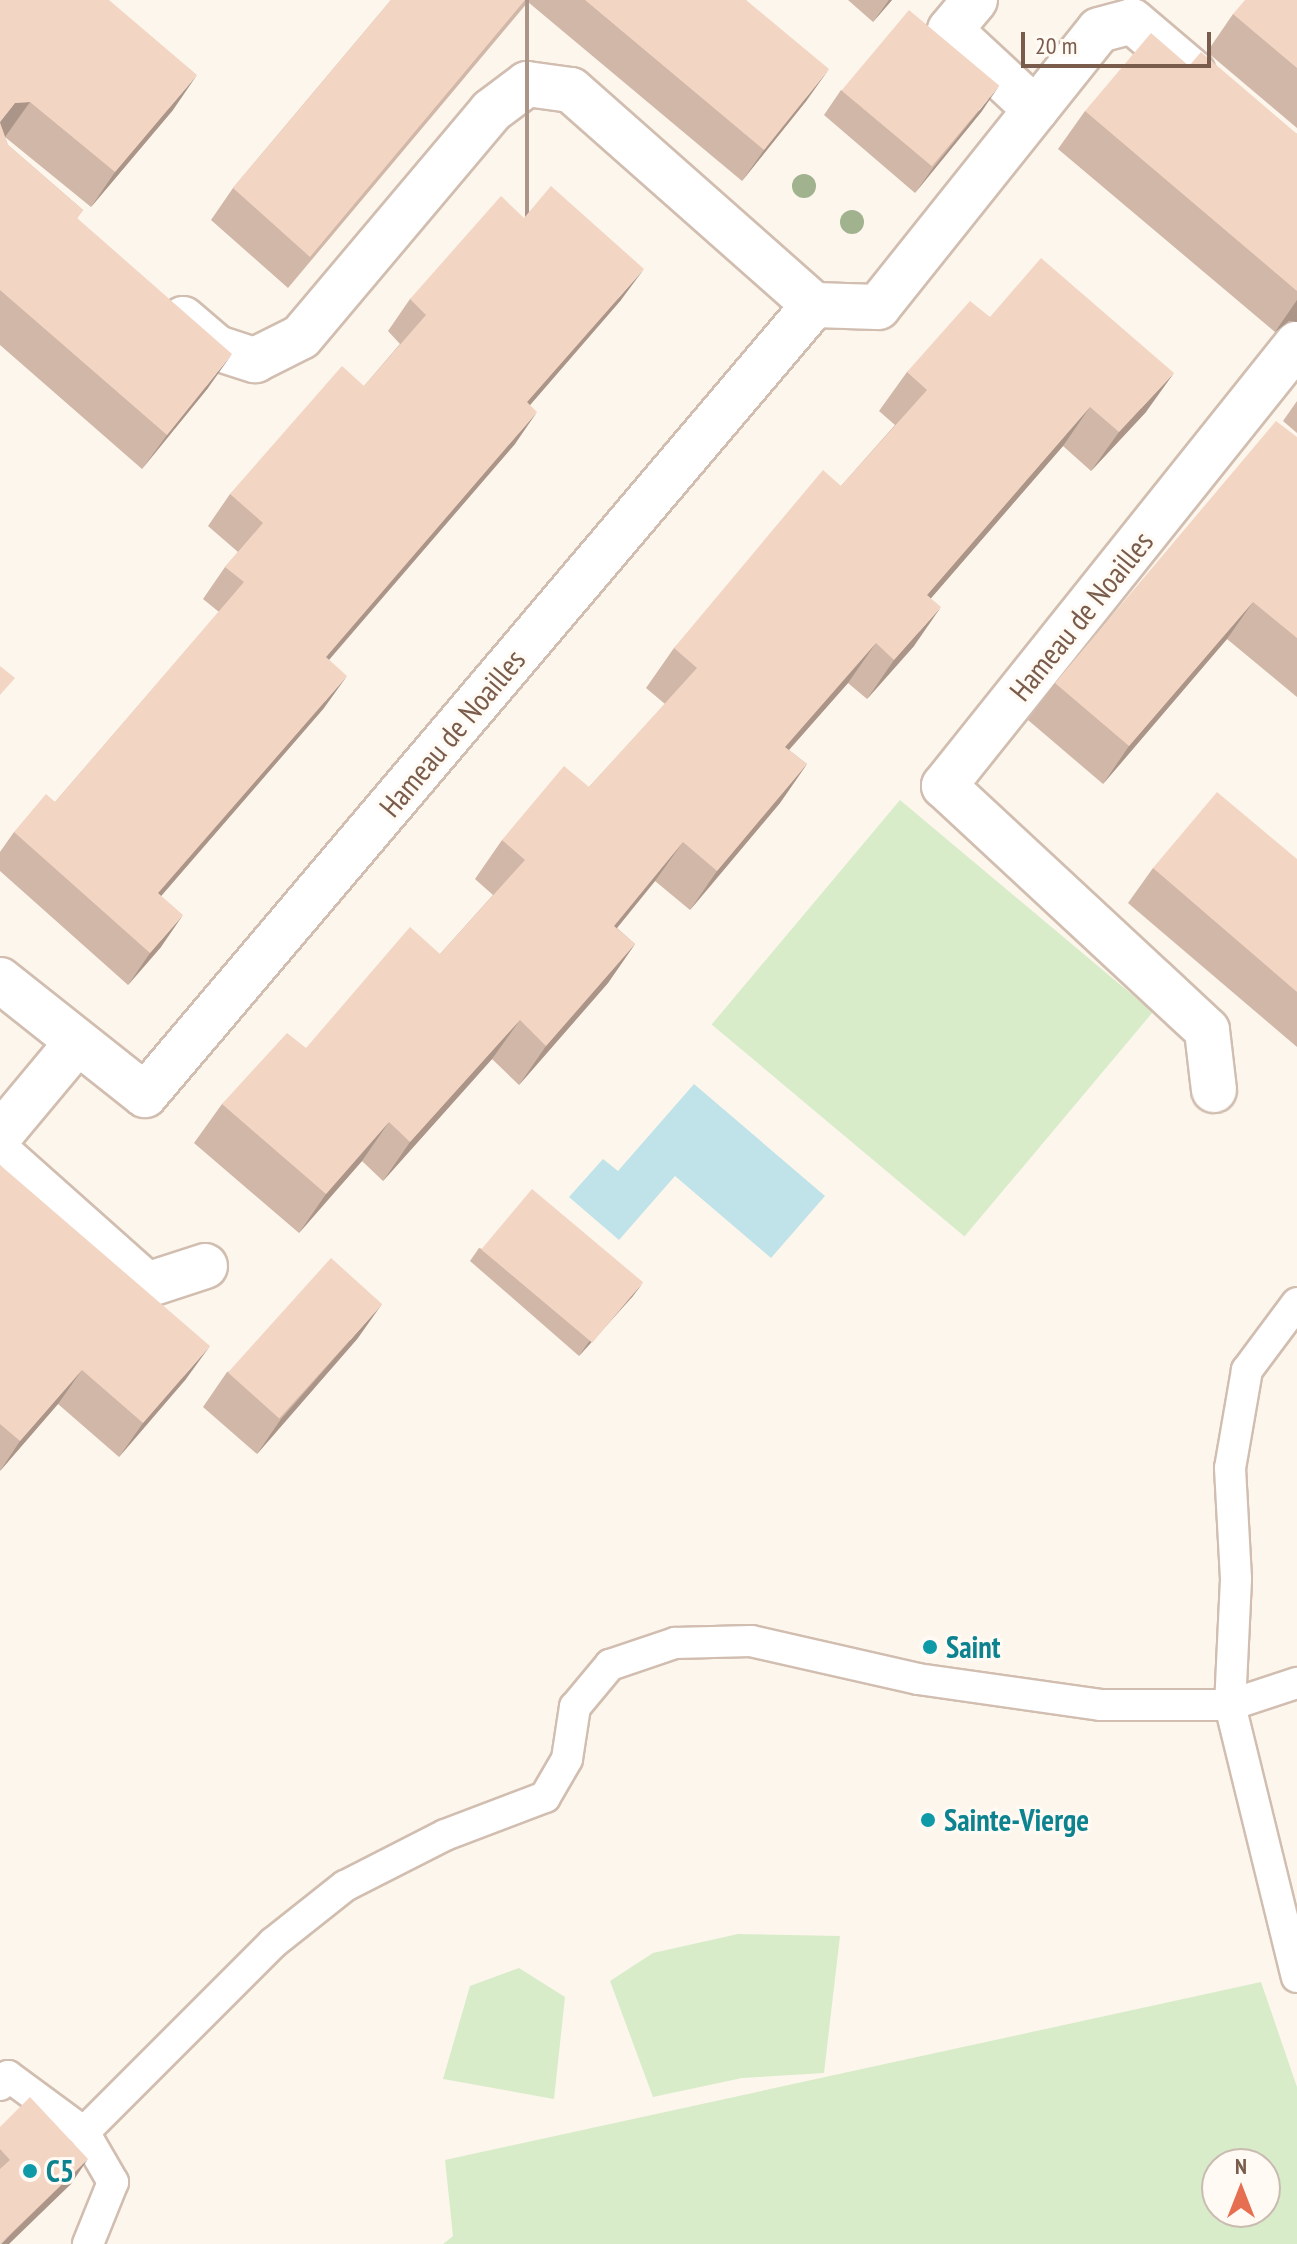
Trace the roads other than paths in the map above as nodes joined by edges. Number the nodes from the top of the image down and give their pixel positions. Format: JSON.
{"nodes":[{"id":1,"x":975,"y":0,"type":"edge"},
{"id":2,"x":1120,"y":10,"type":"edge"},
{"id":3,"x":1226,"y":101,"type":"edge"},
{"id":4,"x":1036,"y":110,"type":"junction"},
{"id":5,"x":157,"y":296,"type":"edge"},
{"id":6,"x":814,"y":305,"type":"junction"},
{"id":7,"x":1297,"y":344,"type":"edge"},
{"id":8,"x":1240,"y":418,"type":"junction"},
{"id":9,"x":1274,"y":447,"type":"edge"},
{"id":10,"x":0,"y":980,"type":"edge"},
{"id":11,"x":75,"y":1045,"type":"junction"},
{"id":12,"x":1214,"y":1090,"type":"dead end"},
{"id":13,"x":0,"y":1135,"type":"edge"},
{"id":14,"x":0,"y":1154,"type":"edge"},
{"id":15,"x":205,"y":1266,"type":"dead end"},
{"id":16,"x":1297,"y":1303,"type":"edge"},
{"id":17,"x":1297,"y":1683,"type":"edge"},
{"id":18,"x":1230,"y":1705,"type":"junction"},
{"id":19,"x":1297,"y":1977,"type":"edge"},
{"id":20,"x":0,"y":2085,"type":"edge"},
{"id":21,"x":84,"y":2132,"type":"junction"},
{"id":22,"x":88,"y":2244,"type":"edge"}],
"edges":[{"from":1,"to":4,"type":"street"},
{"from":2,"to":3,"type":"street"},
{"from":2,"to":4,"type":"street"},
{"from":4,"to":6,"type":"street"},
{"from":5,"to":6,"type":"street"},
{"from":6,"to":11,"type":"street","name":"Hameau de Noailles"},
{"from":7,"to":8,"type":"street","name":"Hameau de Noailles"},
{"from":8,"to":9,"type":"street"},
{"from":8,"to":12,"type":"street","name":"Hameau de Noailles"},
{"from":10,"to":11,"type":"street","name":"Hameau de Noailles"},
{"from":11,"to":13,"type":"street"},
{"from":14,"to":15,"type":"street"},
{"from":16,"to":18,"type":"lane"},
{"from":17,"to":18,"type":"lane"},
{"from":18,"to":19,"type":"lane"},
{"from":18,"to":21,"type":"lane"},
{"from":20,"to":21,"type":"lane"},
{"from":21,"to":22,"type":"lane"}]}
